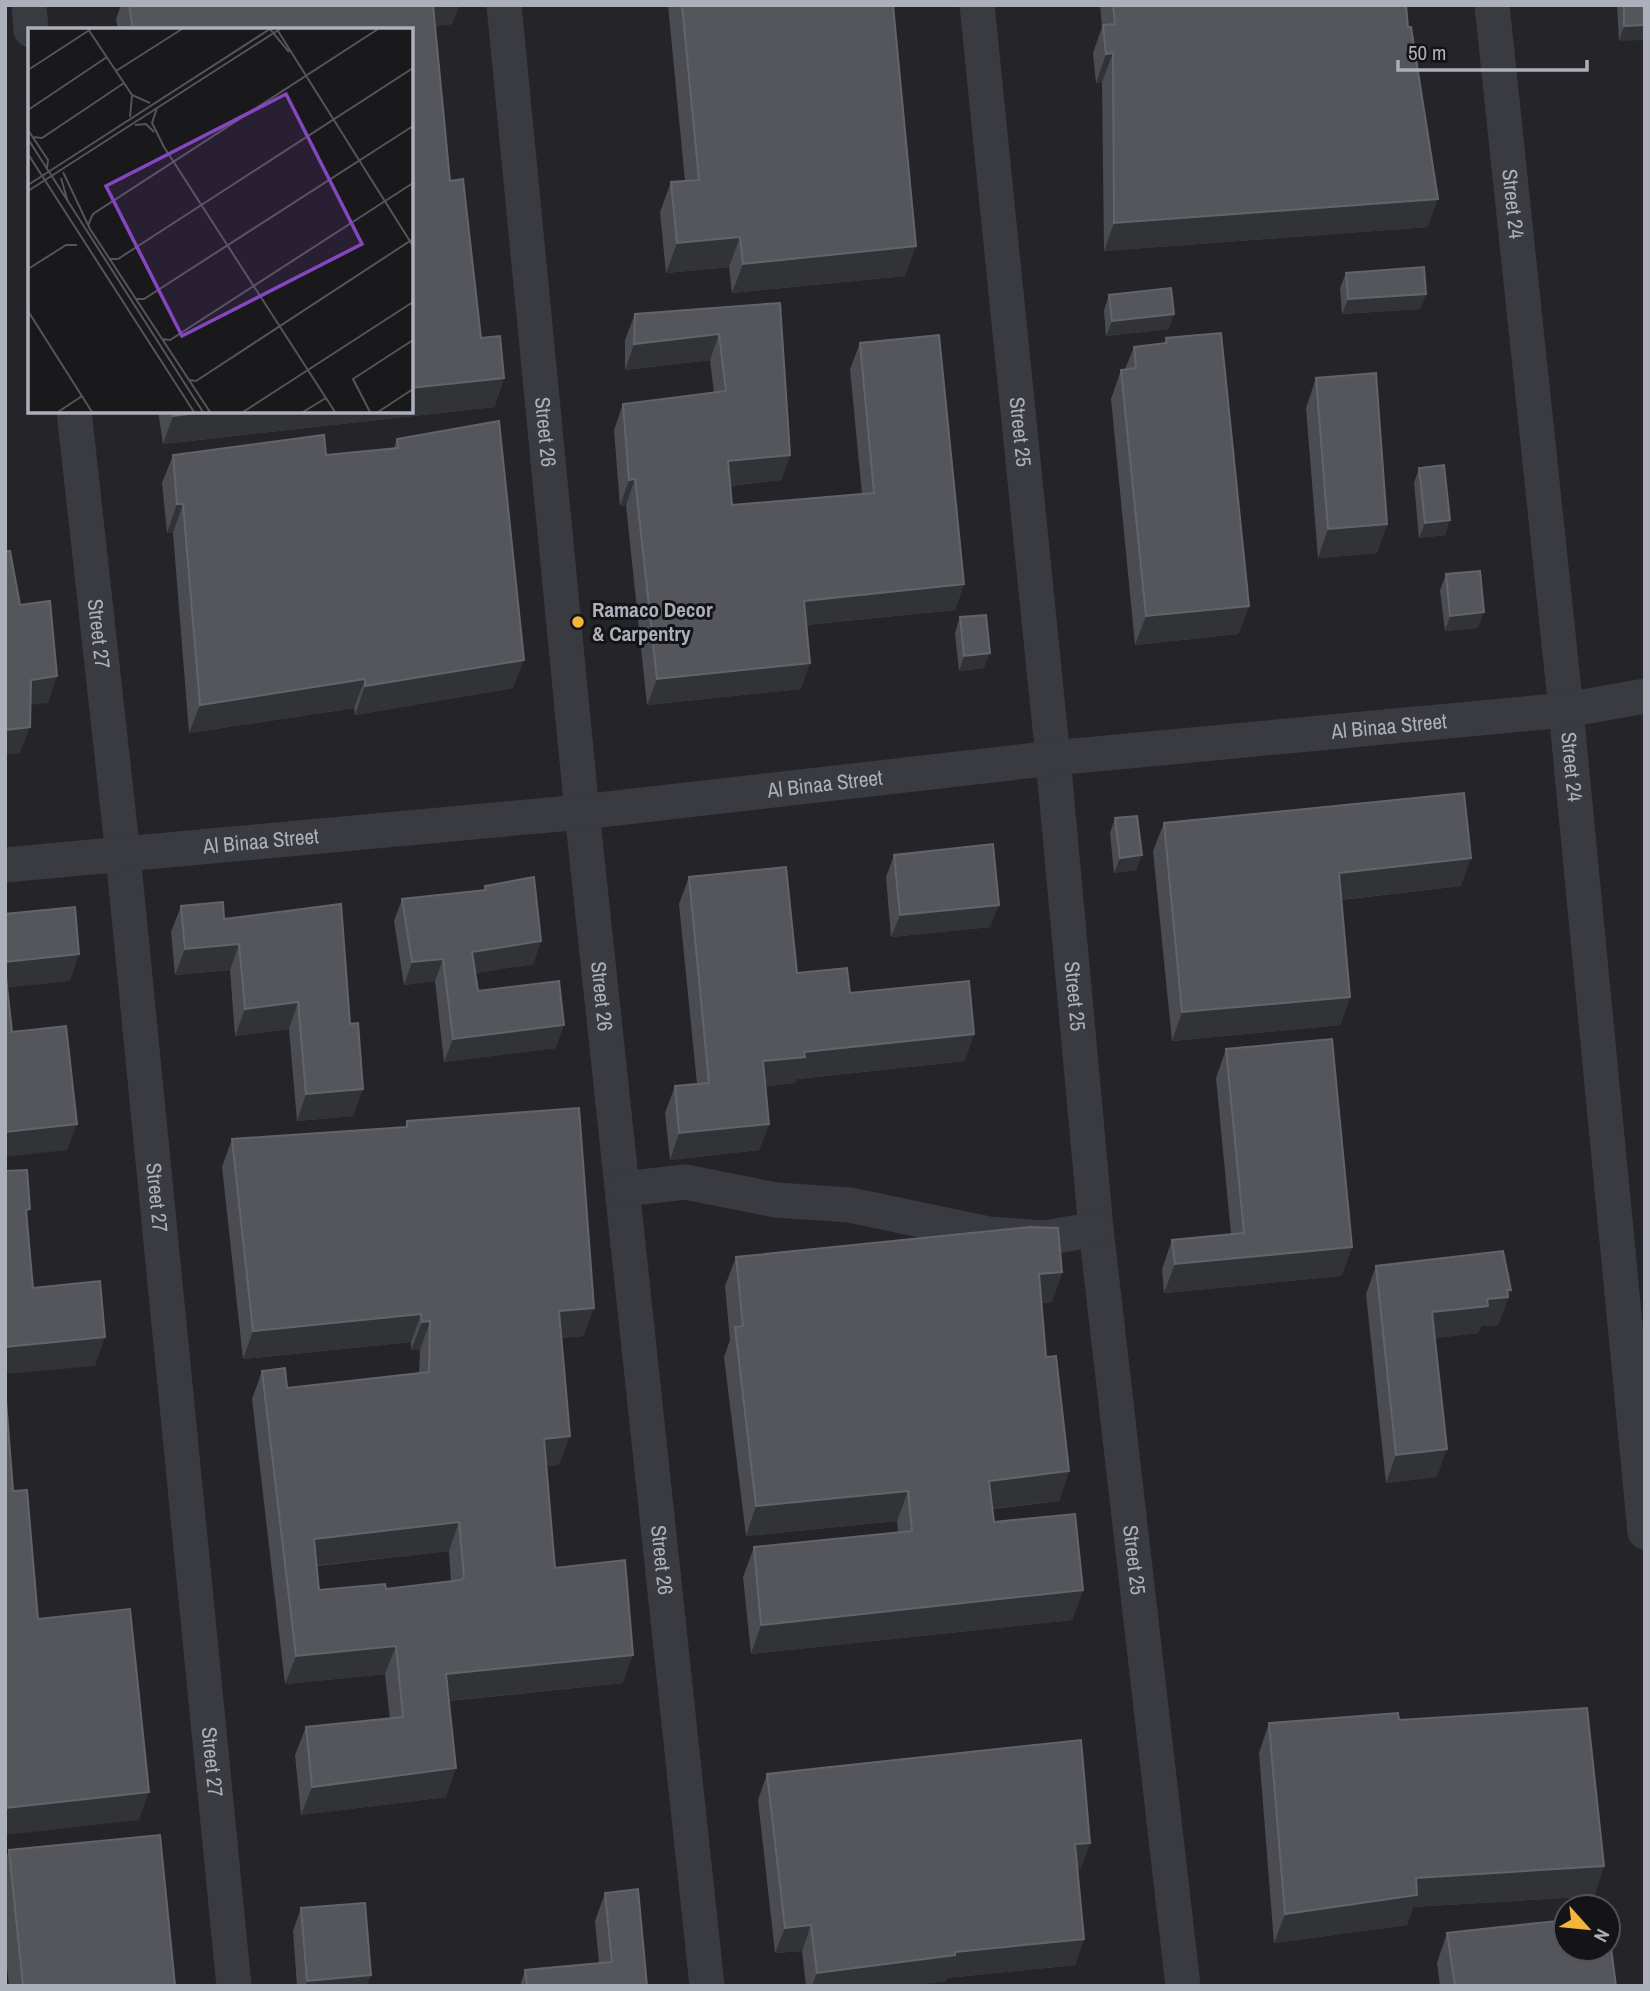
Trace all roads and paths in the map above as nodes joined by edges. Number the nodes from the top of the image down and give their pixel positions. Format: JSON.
{"nodes":[{"id":1,"x":29,"y":5,"type":"edge"},
{"id":2,"x":504,"y":5,"type":"edge"},
{"id":3,"x":977,"y":5,"type":"edge"},
{"id":4,"x":1492,"y":5,"type":"edge"},
{"id":5,"x":31,"y":28,"type":"edge"},
{"id":6,"x":74,"y":413,"type":"edge"},
{"id":7,"x":1645,"y":696,"type":"edge"},
{"id":8,"x":1566,"y":710,"type":"junction"},
{"id":9,"x":1053,"y":758,"type":"junction"},
{"id":10,"x":582,"y":811,"type":"junction"},
{"id":11,"x":123,"y":855,"type":"junction"},
{"id":12,"x":5,"y":866,"type":"edge"},
{"id":13,"x":624,"y":1189,"type":"junction"},
{"id":14,"x":1096,"y":1229,"type":"junction"},
{"id":15,"x":1645,"y":1532,"type":"edge"},
{"id":16,"x":234,"y":1986,"type":"edge"},
{"id":17,"x":707,"y":1986,"type":"edge"},
{"id":18,"x":1183,"y":1986,"type":"edge"}],
"edges":[{"from":1,"to":5,"type":"street"},
{"from":2,"to":10,"type":"street","name":"Street 26"},
{"from":3,"to":9,"type":"street","name":"Street 25"},
{"from":4,"to":8,"type":"street","name":"Street 24"},
{"from":6,"to":11,"type":"street","name":"Street 27"},
{"from":7,"to":8,"type":"street","name":"Al Binaa Street"},
{"from":8,"to":9,"type":"street","name":"Al Binaa Street"},
{"from":8,"to":15,"type":"street","name":"Street 24"},
{"from":9,"to":10,"type":"street","name":"Al Binaa Street"},
{"from":9,"to":14,"type":"street","name":"Street 25"},
{"from":10,"to":11,"type":"street","name":"Al Binaa Street"},
{"from":10,"to":13,"type":"street","name":"Street 26"},
{"from":11,"to":12,"type":"street","name":"Al Binaa Street"},
{"from":11,"to":16,"type":"street","name":"Street 27"},
{"from":13,"to":14,"type":"street"},
{"from":13,"to":17,"type":"street","name":"Street 26"},
{"from":14,"to":18,"type":"street","name":"Street 25"}]}
